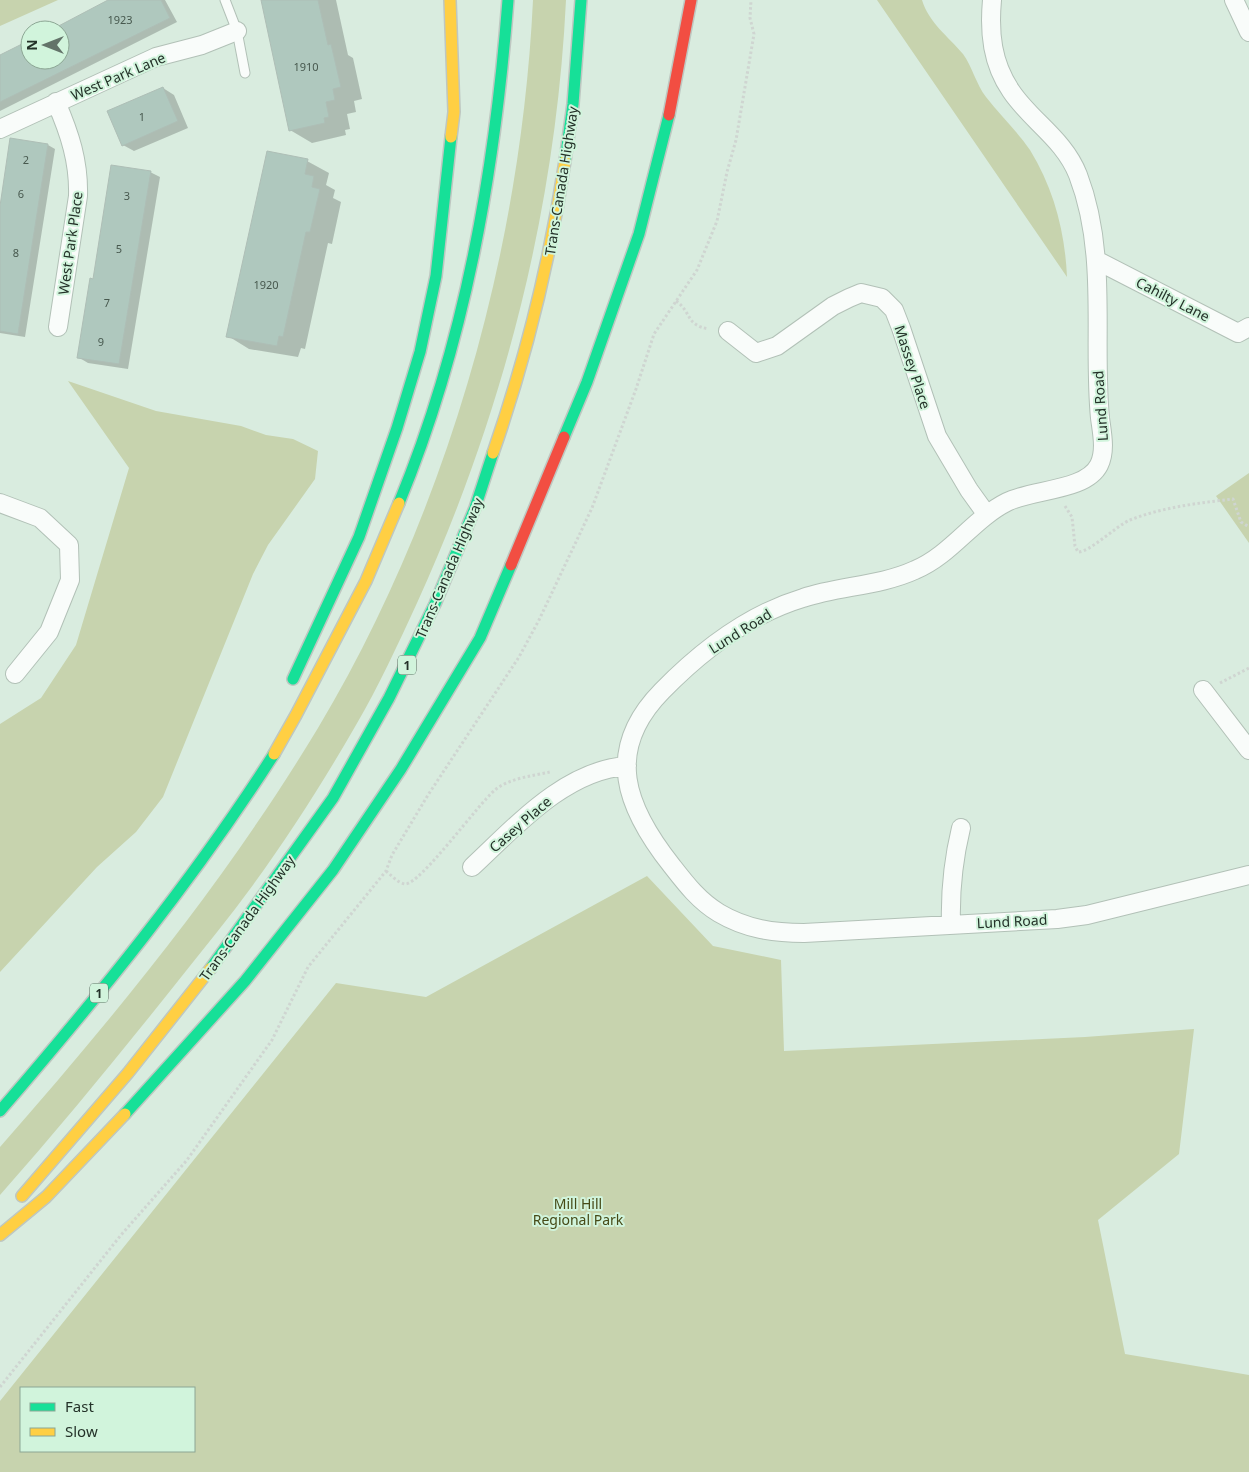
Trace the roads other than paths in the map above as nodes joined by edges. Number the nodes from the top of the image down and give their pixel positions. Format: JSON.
{"nodes":[{"id":1,"x":225,"y":0,"type":"edge"},
{"id":2,"x":450,"y":0,"type":"edge"},
{"id":3,"x":508,"y":0,"type":"edge"},
{"id":4,"x":582,"y":0,"type":"edge"},
{"id":5,"x":691,"y":0,"type":"edge"},
{"id":6,"x":992,"y":0,"type":"edge"},
{"id":7,"x":1234,"y":0,"type":"edge"},
{"id":8,"x":237,"y":31,"type":"junction"},
{"id":9,"x":1249,"y":32,"type":"edge"},
{"id":10,"x":246,"y":73,"type":"dead end"},
{"id":11,"x":56,"y":102,"type":"junction"},
{"id":12,"x":0,"y":130,"type":"edge"},
{"id":13,"x":1096,"y":260,"type":"junction"},
{"id":14,"x":58,"y":327,"type":"dead end"},
{"id":15,"x":1249,"y":327,"type":"edge"},
{"id":16,"x":728,"y":331,"type":"road end"},
{"id":17,"x":0,"y":503,"type":"edge"},
{"id":18,"x":987,"y":515,"type":"junction"},
{"id":19,"x":16,"y":674,"type":"dead end"},
{"id":20,"x":289,"y":686,"type":"dead end"},
{"id":21,"x":1203,"y":690,"type":"road end"},
{"id":22,"x":1249,"y":750,"type":"edge"},
{"id":23,"x":627,"y":766,"type":"junction"},
{"id":24,"x":235,"y":792,"type":"dead end"},
{"id":25,"x":961,"y":828,"type":"dead end"},
{"id":26,"x":472,"y":867,"type":"dead end"},
{"id":27,"x":194,"y":872,"type":"junction"},
{"id":28,"x":1249,"y":875,"type":"edge"},
{"id":29,"x":951,"y":924,"type":"junction"},
{"id":30,"x":0,"y":1111,"type":"edge"},
{"id":31,"x":6,"y":1215,"type":"edge"},
{"id":32,"x":0,"y":1235,"type":"edge"}],
"edges":[{"from":1,"to":8,"type":"lane"},
{"from":2,"to":20,"type":"highway"},
{"from":3,"to":27,"type":"highway","number":"1"},
{"from":4,"to":31,"type":"highway","name":"Trans-Canada Highway","number":"1"},
{"from":5,"to":32,"type":"highway"},
{"from":6,"to":13,"type":"street","name":"Lund Road"},
{"from":7,"to":9,"type":"street"},
{"from":8,"to":10,"type":"lane"},
{"from":8,"to":11,"type":"street","name":"West Park Lane"},
{"from":11,"to":12,"type":"street","name":"West Park Lane"},
{"from":11,"to":14,"type":"street","name":"West Park Place"},
{"from":13,"to":15,"type":"street","name":"Cahilty Lane"},
{"from":13,"to":18,"type":"street","name":"Lund Road"},
{"from":16,"to":18,"type":"street","name":"Massey Place"},
{"from":17,"to":19,"type":"street"},
{"from":18,"to":23,"type":"street","name":"Lund Road"},
{"from":21,"to":22,"type":"street"},
{"from":23,"to":26,"type":"street","name":"Casey Place"},
{"from":23,"to":29,"type":"street","name":"Lund Road"},
{"from":24,"to":27,"type":"highway"},
{"from":25,"to":29,"type":"street"},
{"from":27,"to":30,"type":"highway","number":"1"},
{"from":28,"to":29,"type":"street","name":"Lund Road"}]}
